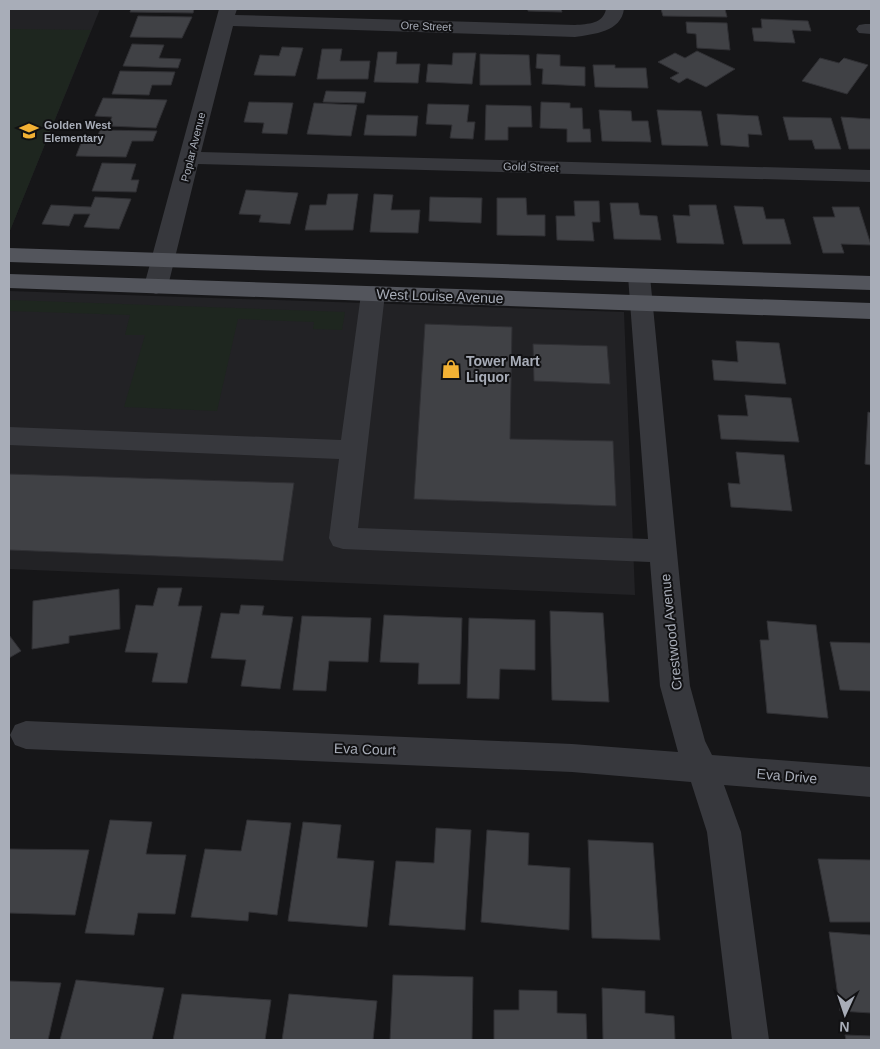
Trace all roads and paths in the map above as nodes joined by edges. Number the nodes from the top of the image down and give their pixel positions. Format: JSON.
{"nodes":[{"id":1,"x":615,"y":9,"type":"edge"},
{"id":2,"x":227,"y":14,"type":"edge"},
{"id":3,"x":191,"y":158,"type":"junction"},
{"id":4,"x":871,"y":176,"type":"edge"},
{"id":5,"x":9,"y":255,"type":"edge"},
{"id":6,"x":163,"y":261,"type":"junction"},
{"id":7,"x":9,"y":281,"type":"edge"},
{"id":8,"x":871,"y":283,"type":"edge"},
{"id":9,"x":156,"y":286,"type":"junction"},
{"id":10,"x":640,"y":289,"type":"junction"},
{"id":11,"x":373,"y":294,"type":"junction"},
{"id":12,"x":871,"y":311,"type":"edge"},
{"id":13,"x":9,"y":436,"type":"edge"},
{"id":14,"x":353,"y":450,"type":"junction"},
{"id":15,"x":663,"y":551,"type":"junction"},
{"id":16,"x":26,"y":735,"type":"dead end"},
{"id":17,"x":703,"y":769,"type":"junction"},
{"id":18,"x":871,"y":782,"type":"edge"},
{"id":19,"x":751,"y":1040,"type":"edge"}],
"edges":[{"from":1,"to":2,"type":"street","name":"Ore Street"},
{"from":2,"to":3,"type":"street","name":"Poplar Avenue"},
{"from":3,"to":4,"type":"street","name":"Gold Street"},
{"from":3,"to":6,"type":"street","name":"Poplar Avenue"},
{"from":5,"to":6,"type":"main road","name":"West Louise Avenue"},
{"from":6,"to":9,"type":"street","name":"Poplar Avenue"},
{"from":6,"to":10,"type":"main road","name":"West Louise Avenue"},
{"from":7,"to":9,"type":"main road","name":"West Louise Avenue"},
{"from":8,"to":10,"type":"main road","name":"West Louise Avenue"},
{"from":9,"to":11,"type":"main road","name":"West Louise Avenue"},
{"from":10,"to":11,"type":"main road","name":"West Louise Avenue"},
{"from":10,"to":12,"type":"main road","name":"West Louise Avenue"},
{"from":10,"to":15,"type":"street","name":"Crestwood Avenue"},
{"from":11,"to":14,"type":"street"},
{"from":13,"to":14,"type":"street"},
{"from":14,"to":15,"type":"street"},
{"from":15,"to":17,"type":"street","name":"Crestwood Avenue"},
{"from":16,"to":17,"type":"street","name":"Eva Court"},
{"from":17,"to":18,"type":"street","name":"Eva Drive"},
{"from":17,"to":19,"type":"street","name":"Crestwood Avenue"}]}
